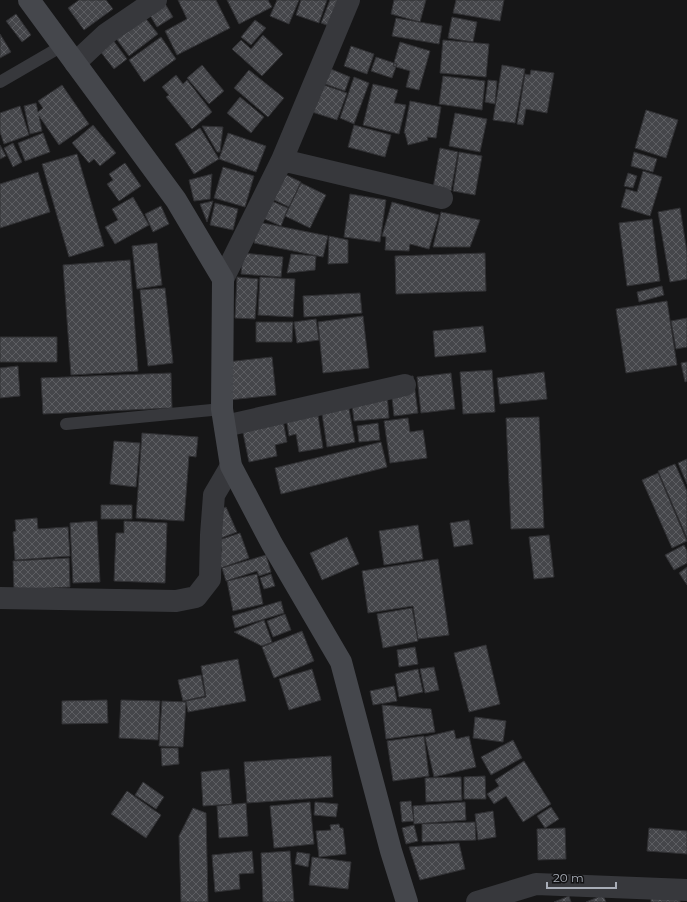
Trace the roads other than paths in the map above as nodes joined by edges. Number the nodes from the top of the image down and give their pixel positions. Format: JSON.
{"nodes":[{"id":1,"x":30,"y":0,"type":"edge"},
{"id":2,"x":156,"y":0,"type":"edge"},
{"id":3,"x":349,"y":0,"type":"edge"},
{"id":4,"x":62,"y":46,"type":"junction"},
{"id":5,"x":75,"y":63,"type":"junction"},
{"id":6,"x":0,"y":82,"type":"edge"},
{"id":7,"x":282,"y":160,"type":"junction"},
{"id":8,"x":442,"y":198,"type":"dead end"},
{"id":9,"x":223,"y":279,"type":"junction"},
{"id":10,"x":405,"y":385,"type":"dead end"},
{"id":11,"x":223,"y":418,"type":"junction"},
{"id":12,"x":66,"y":424,"type":"dead end"},
{"id":13,"x":231,"y":466,"type":"junction"},
{"id":14,"x":0,"y":598,"type":"edge"},
{"id":15,"x":687,"y":890,"type":"edge"},
{"id":16,"x":407,"y":902,"type":"edge"},
{"id":17,"x":477,"y":902,"type":"edge"}],
"edges":[{"from":1,"to":4,"type":"street"},
{"from":2,"to":5,"type":"street"},
{"from":3,"to":7,"type":"street"},
{"from":4,"to":5,"type":"street"},
{"from":4,"to":6,"type":"lane"},
{"from":5,"to":9,"type":"street"},
{"from":7,"to":8,"type":"street"},
{"from":7,"to":9,"type":"street"},
{"from":9,"to":11,"type":"street"},
{"from":10,"to":11,"type":"street"},
{"from":11,"to":12,"type":"lane"},
{"from":11,"to":13,"type":"street"},
{"from":13,"to":14,"type":"street"},
{"from":13,"to":16,"type":"street"},
{"from":15,"to":17,"type":"street"}]}
